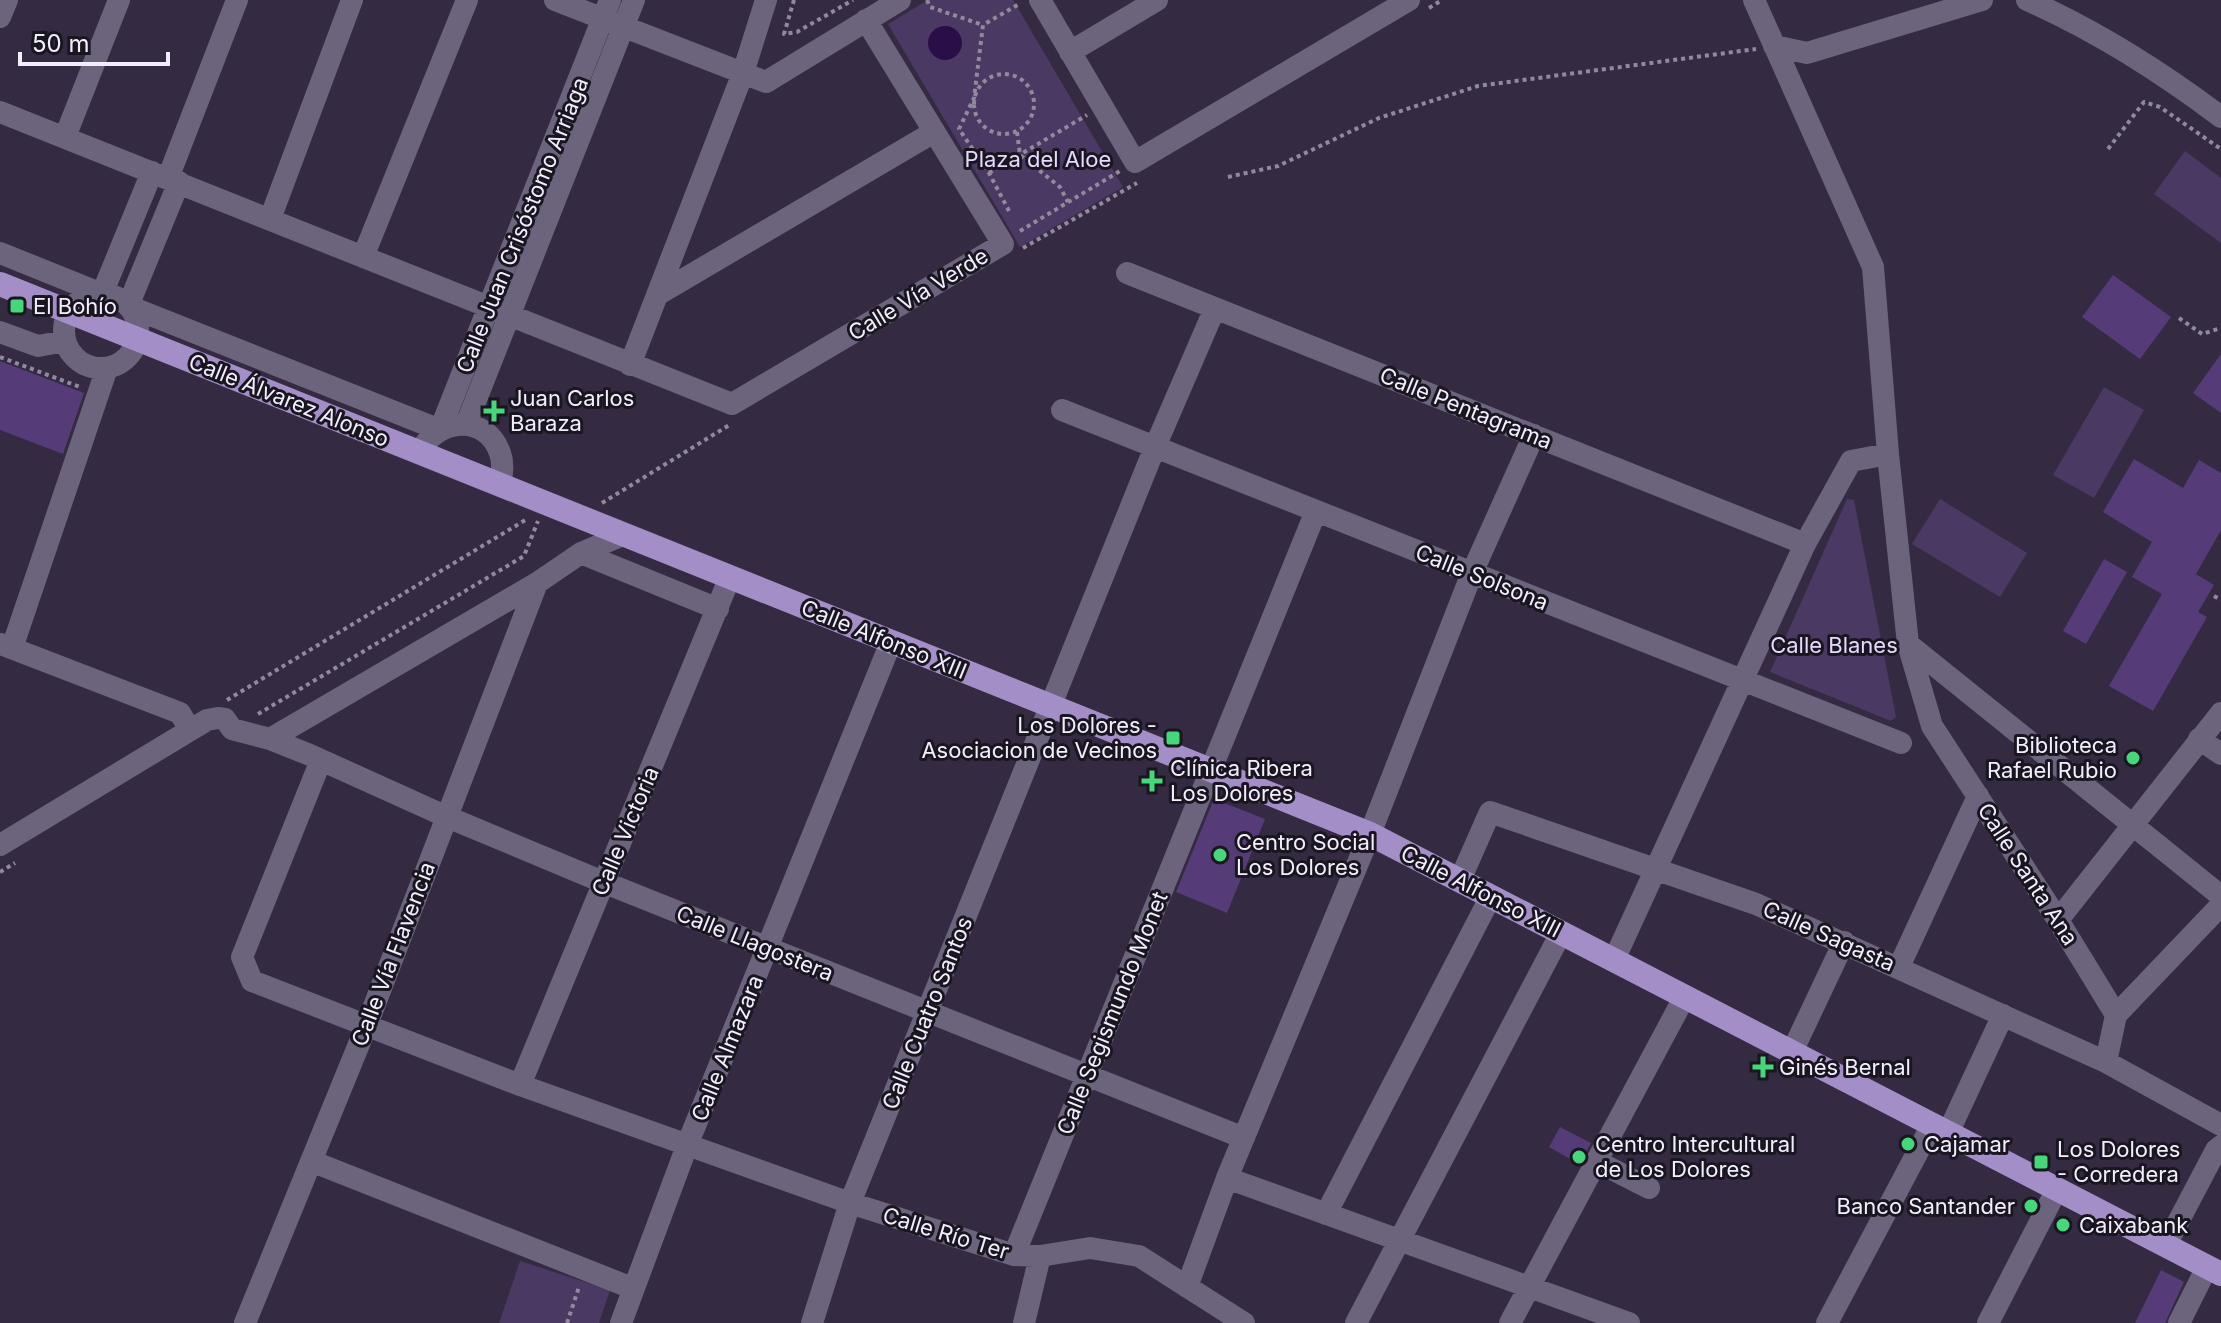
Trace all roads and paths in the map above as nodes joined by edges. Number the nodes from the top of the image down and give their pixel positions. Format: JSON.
{"nodes":[{"id":1,"x":7,"y":0,"type":"edge"},
{"id":2,"x":119,"y":0,"type":"edge"},
{"id":3,"x":237,"y":0,"type":"edge"},
{"id":4,"x":352,"y":0,"type":"edge"},
{"id":5,"x":467,"y":0,"type":"edge"},
{"id":6,"x":555,"y":0,"type":"edge"},
{"id":7,"x":634,"y":0,"type":"edge"},
{"id":8,"x":766,"y":0,"type":"edge"},
{"id":9,"x":794,"y":0,"type":"edge"},
{"id":10,"x":853,"y":0,"type":"edge"},
{"id":11,"x":900,"y":0,"type":"edge"},
{"id":12,"x":927,"y":0,"type":"edge"},
{"id":13,"x":1157,"y":0,"type":"edge"},
{"id":14,"x":1409,"y":0,"type":"edge"},
{"id":15,"x":1754,"y":0,"type":"edge"},
{"id":16,"x":1982,"y":0,"type":"edge"},
{"id":17,"x":2027,"y":0,"type":"edge"},
{"id":18,"x":1027,"y":1,"type":"edge"},
{"id":19,"x":606,"y":10,"type":"edge"},
{"id":20,"x":0,"y":17,"type":"edge"},
{"id":21,"x":866,"y":20,"type":"junction"},
{"id":22,"x":983,"y":25,"type":"junction"},
{"id":23,"x":625,"y":28,"type":"junction"},
{"id":24,"x":1774,"y":46,"type":"junction"},
{"id":25,"x":1070,"y":52,"type":"junction"},
{"id":26,"x":1807,"y":53,"type":"junction"},
{"id":27,"x":743,"y":73,"type":"junction"},
{"id":28,"x":1788,"y":81,"type":"junction"},
{"id":29,"x":974,"y":98,"type":"junction"},
{"id":30,"x":1080,"y":103,"type":"dead end"},
{"id":31,"x":0,"y":112,"type":"edge"},
{"id":32,"x":1094,"y":116,"type":"junction"},
{"id":33,"x":2221,"y":117,"type":"edge"},
{"id":34,"x":934,"y":132,"type":"junction"},
{"id":35,"x":1017,"y":132,"type":"junction"},
{"id":36,"x":65,"y":137,"type":"junction"},
{"id":37,"x":2108,"y":149,"type":"dead end"},
{"id":38,"x":2221,"y":149,"type":"edge"},
{"id":39,"x":1020,"y":155,"type":"junction"},
{"id":40,"x":1114,"y":160,"type":"dead end"},
{"id":41,"x":989,"y":173,"type":"junction"},
{"id":42,"x":166,"y":177,"type":"junction"},
{"id":43,"x":1228,"y":177,"type":"dead end"},
{"id":44,"x":1068,"y":202,"type":"junction"},
{"id":45,"x":270,"y":219,"type":"junction"},
{"id":46,"x":1020,"y":231,"type":"junction"},
{"id":47,"x":1027,"y":246,"type":"dead end"},
{"id":48,"x":0,"y":253,"type":"edge"},
{"id":49,"x":363,"y":257,"type":"junction"},
{"id":50,"x":1127,"y":273,"type":"dead end"},
{"id":51,"x":0,"y":284,"type":"edge"},
{"id":52,"x":102,"y":294,"type":"junction"},
{"id":53,"x":657,"y":295,"type":"junction"},
{"id":54,"x":128,"y":306,"type":"junction"},
{"id":55,"x":1215,"y":308,"type":"junction"},
{"id":56,"x":488,"y":309,"type":"junction"},
{"id":57,"x":69,"y":311,"type":"junction"},
{"id":58,"x":510,"y":317,"type":"junction"},
{"id":59,"x":2179,"y":318,"type":"dead end"},
{"id":60,"x":2221,"y":328,"type":"edge"},
{"id":61,"x":0,"y":332,"type":"edge"},
{"id":62,"x":137,"y":338,"type":"junction"},
{"id":63,"x":65,"y":341,"type":"junction"},
{"id":64,"x":0,"y":357,"type":"edge"},
{"id":65,"x":630,"y":365,"type":"junction"},
{"id":66,"x":107,"y":368,"type":"junction"},
{"id":67,"x":93,"y":392,"type":"dead end"},
{"id":68,"x":1062,"y":410,"type":"dead end"},
{"id":69,"x":466,"y":425,"type":"junction"},
{"id":70,"x":440,"y":430,"type":"junction"},
{"id":71,"x":1534,"y":435,"type":"junction"},
{"id":72,"x":1155,"y":447,"type":"junction"},
{"id":73,"x":420,"y":452,"type":"junction"},
{"id":74,"x":1888,"y":454,"type":"junction"},
{"id":75,"x":500,"y":485,"type":"junction"},
{"id":76,"x":1316,"y":511,"type":"junction"},
{"id":77,"x":578,"y":517,"type":"joint"},
{"id":78,"x":525,"y":518,"type":"dead end"},
{"id":79,"x":537,"y":523,"type":"dead end"},
{"id":80,"x":623,"y":535,"type":"junction"},
{"id":81,"x":1805,"y":544,"type":"junction"},
{"id":82,"x":581,"y":553,"type":"junction"},
{"id":83,"x":1472,"y":573,"type":"junction"},
{"id":84,"x":730,"y":577,"type":"junction"},
{"id":85,"x":537,"y":583,"type":"junction"},
{"id":86,"x":2214,"y":596,"type":"dead end"},
{"id":87,"x":2221,"y":600,"type":"edge"},
{"id":88,"x":718,"y":609,"type":"junction"},
{"id":89,"x":891,"y":642,"type":"junction"},
{"id":90,"x":1908,"y":644,"type":"junction"},
{"id":91,"x":6,"y":646,"type":"edge"},
{"id":92,"x":1741,"y":680,"type":"junction"},
{"id":93,"x":224,"y":702,"type":"dead end"},
{"id":94,"x":1052,"y":706,"type":"junction"},
{"id":95,"x":2221,"y":713,"type":"edge"},
{"id":96,"x":232,"y":729,"type":"junction"},
{"id":97,"x":190,"y":730,"type":"junction"},
{"id":98,"x":270,"y":739,"type":"junction"},
{"id":99,"x":2199,"y":739,"type":"junction"},
{"id":100,"x":1901,"y":743,"type":"dead end"},
{"id":101,"x":2221,"y":754,"type":"edge"},
{"id":102,"x":321,"y":760,"type":"junction"},
{"id":103,"x":1210,"y":770,"type":"junction"},
{"id":104,"x":1978,"y":796,"type":"junction"},
{"id":105,"x":445,"y":816,"type":"junction"},
{"id":106,"x":2132,"y":823,"type":"junction"},
{"id":107,"x":1370,"y":834,"type":"junction"},
{"id":108,"x":0,"y":845,"type":"edge"},
{"id":109,"x":26,"y":856,"type":"dead end"},
{"id":110,"x":1657,"y":869,"type":"junction"},
{"id":111,"x":0,"y":872,"type":"edge"},
{"id":112,"x":1460,"y":880,"type":"junction"},
{"id":113,"x":603,"y":882,"type":"junction"},
{"id":114,"x":1491,"y":896,"type":"junction"},
{"id":115,"x":2221,"y":896,"type":"edge"},
{"id":116,"x":2221,"y":905,"type":"edge"},
{"id":117,"x":2058,"y":920,"type":"junction"},
{"id":118,"x":1561,"y":933,"type":"junction"},
{"id":119,"x":1844,"y":942,"type":"junction"},
{"id":120,"x":768,"y":949,"type":"junction"},
{"id":121,"x":1614,"y":960,"type":"junction"},
{"id":122,"x":1899,"y":967,"type":"junction"},
{"id":123,"x":1685,"y":996,"type":"junction"},
{"id":124,"x":928,"y":1011,"type":"junction"},
{"id":125,"x":2003,"y":1015,"type":"junction"},
{"id":126,"x":2116,"y":1015,"type":"junction"},
{"id":127,"x":366,"y":1027,"type":"junction"},
{"id":128,"x":1792,"y":1052,"type":"junction"},
{"id":129,"x":2106,"y":1062,"type":"junction"},
{"id":130,"x":1087,"y":1075,"type":"junction"},
{"id":131,"x":520,"y":1085,"type":"junction"},
{"id":132,"x":2221,"y":1125,"type":"edge"},
{"id":133,"x":1940,"y":1129,"type":"junction"},
{"id":134,"x":1244,"y":1138,"type":"junction"},
{"id":135,"x":688,"y":1143,"type":"junction"},
{"id":136,"x":2221,"y":1146,"type":"edge"},
{"id":137,"x":311,"y":1161,"type":"junction"},
{"id":138,"x":1596,"y":1161,"type":"junction"},
{"id":139,"x":1227,"y":1178,"type":"junction"},
{"id":140,"x":1649,"y":1188,"type":"dead end"},
{"id":141,"x":2057,"y":1189,"type":"junction"},
{"id":142,"x":850,"y":1203,"type":"junction"},
{"id":143,"x":1326,"y":1214,"type":"junction"},
{"id":144,"x":1399,"y":1241,"type":"junction"},
{"id":145,"x":2166,"y":1245,"type":"junction"},
{"id":146,"x":1014,"y":1255,"type":"junction"},
{"id":147,"x":1040,"y":1256,"type":"junction"},
{"id":148,"x":582,"y":1269,"type":"junction"},
{"id":149,"x":2214,"y":1271,"type":"edge"},
{"id":150,"x":1529,"y":1286,"type":"junction"},
{"id":151,"x":1187,"y":1287,"type":"junction"},
{"id":152,"x":632,"y":1288,"type":"junction"},
{"id":153,"x":245,"y":1323,"type":"edge"},
{"id":154,"x":567,"y":1323,"type":"edge"},
{"id":155,"x":621,"y":1323,"type":"edge"},
{"id":156,"x":812,"y":1323,"type":"edge"},
{"id":157,"x":1024,"y":1323,"type":"edge"},
{"id":158,"x":1244,"y":1323,"type":"edge"},
{"id":159,"x":1356,"y":1323,"type":"edge"},
{"id":160,"x":1510,"y":1323,"type":"edge"},
{"id":161,"x":1629,"y":1323,"type":"edge"},
{"id":162,"x":1827,"y":1323,"type":"edge"},
{"id":163,"x":1988,"y":1323,"type":"edge"},
{"id":164,"x":2179,"y":1323,"type":"edge"}],
"edges":[{"from":1,"to":20,"type":"street"},
{"from":2,"to":36,"type":"street"},
{"from":3,"to":42,"type":"street"},
{"from":4,"to":45,"type":"street"},
{"from":5,"to":49,"type":"street"},
{"from":6,"to":19,"type":"street"},
{"from":7,"to":23,"type":"street","name":"Calle Juan Crisóstomo Arriaga"},
{"from":8,"to":27,"type":"street"},
{"from":9,"to":10,"type":"path"},
{"from":11,"to":21,"type":"street"},
{"from":12,"to":22,"type":"path"},
{"from":13,"to":25,"type":"street"},
{"from":14,"to":32,"type":"street"},
{"from":15,"to":24,"type":"street","name":"Calle Santa Ana"},
{"from":16,"to":26,"type":"street"},
{"from":17,"to":33,"type":"street"},
{"from":18,"to":22,"type":"path"},
{"from":18,"to":25,"type":"street"},
{"from":19,"to":23,"type":"street"},
{"from":19,"to":56,"type":"street","name":"Calle Juan Crisóstomo Arriaga"},
{"from":21,"to":27,"type":"street"},
{"from":21,"to":34,"type":"street","name":"Calle Vía Verde"},
{"from":22,"to":29,"type":"path"},
{"from":23,"to":27,"type":"street"},
{"from":23,"to":58,"type":"street","name":"Calle Juan Crisóstomo Arriaga"},
{"from":24,"to":26,"type":"street"},
{"from":24,"to":28,"type":"street","name":"Calle Santa Ana"},
{"from":24,"to":43,"type":"path"},
{"from":25,"to":32,"type":"street"},
{"from":26,"to":28,"type":"street"},
{"from":27,"to":53,"type":"street"},
{"from":28,"to":74,"type":"street","name":"Calle Santa Ana"},
{"from":29,"to":35,"type":"path"},
{"from":29,"to":35,"type":"path"},
{"from":29,"to":41,"type":"path"},
{"from":30,"to":32,"type":"path"},
{"from":31,"to":36,"type":"street"},
{"from":32,"to":39,"type":"path"},
{"from":34,"to":53,"type":"street"},
{"from":34,"to":65,"type":"street","name":"Calle Vía Verde"},
{"from":35,"to":39,"type":"path"},
{"from":36,"to":42,"type":"street"},
{"from":37,"to":38,"type":"path"},
{"from":39,"to":41,"type":"path"},
{"from":39,"to":44,"type":"path"},
{"from":40,"to":44,"type":"path"},
{"from":41,"to":46,"type":"path"},
{"from":42,"to":45,"type":"street"},
{"from":42,"to":52,"type":"street"},
{"from":42,"to":54,"type":"street"},
{"from":44,"to":46,"type":"path"},
{"from":45,"to":49,"type":"street"},
{"from":46,"to":47,"type":"path"},
{"from":48,"to":52,"type":"street"},
{"from":49,"to":56,"type":"street"},
{"from":50,"to":55,"type":"street","name":"Calle Pentagrama"},
{"from":51,"to":57,"type":"main road","name":"Calle Álvarez Alonso"},
{"from":52,"to":54,"type":"street","name":"Calle Álvarez Alonso"},
{"from":52,"to":57,"type":"street"},
{"from":53,"to":65,"type":"street"},
{"from":54,"to":62,"type":"street"},
{"from":54,"to":70,"type":"street","name":"Calle Álvarez Alonso"},
{"from":55,"to":71,"type":"street","name":"Calle Pentagrama"},
{"from":55,"to":72,"type":"street","name":"Calle Cuatro Santos"},
{"from":56,"to":58,"type":"street"},
{"from":56,"to":70,"type":"street","name":"Calle Juan Crisóstomo Arriaga"},
{"from":57,"to":62,"type":"main road","name":"Calle Álvarez Alonso"},
{"from":57,"to":63,"type":"street"},
{"from":58,"to":65,"type":"street"},
{"from":58,"to":69,"type":"street","name":"Calle Juan Crisóstomo Arriaga"},
{"from":59,"to":60,"type":"path"},
{"from":61,"to":63,"type":"street"},
{"from":62,"to":66,"type":"street"},
{"from":62,"to":73,"type":"main road","name":"Calle Álvarez Alonso"},
{"from":63,"to":66,"type":"street"},
{"from":64,"to":67,"type":"path"},
{"from":66,"to":91,"type":"street"},
{"from":68,"to":72,"type":"street","name":"Calle Solsona"},
{"from":69,"to":70,"type":"street"},
{"from":69,"to":75,"type":"street"},
{"from":70,"to":73,"type":"street"},
{"from":71,"to":81,"type":"street","name":"Calle Pentagrama"},
{"from":71,"to":83,"type":"street"},
{"from":72,"to":76,"type":"street","name":"Calle Solsona"},
{"from":72,"to":94,"type":"street","name":"Calle Cuatro Santos"},
{"from":73,"to":75,"type":"main road","name":"Calle Álvarez Alonso"},
{"from":74,"to":81,"type":"street"},
{"from":74,"to":90,"type":"street","name":"Calle Santa Ana"},
{"from":75,"to":77,"type":"main road","name":"Calle Álvarez Alonso"},
{"from":76,"to":83,"type":"street","name":"Calle Solsona"},
{"from":76,"to":103,"type":"street","name":"Calle Segismundo Monet"},
{"from":77,"to":80,"type":"main road","name":"Calle Alfonso XIII"},
{"from":78,"to":93,"type":"path"},
{"from":79,"to":96,"type":"path"},
{"from":80,"to":82,"type":"street"},
{"from":80,"to":84,"type":"main road","name":"Calle Alfonso XIII"},
{"from":81,"to":92,"type":"street"},
{"from":82,"to":85,"type":"street"},
{"from":82,"to":88,"type":"street"},
{"from":83,"to":92,"type":"street","name":"Calle Solsona"},
{"from":83,"to":107,"type":"street"},
{"from":84,"to":88,"type":"street","name":"Calle Victoria"},
{"from":84,"to":89,"type":"main road","name":"Calle Alfonso XIII"},
{"from":85,"to":98,"type":"street"},
{"from":85,"to":105,"type":"street","name":"Calle Vía Flavencia"},
{"from":86,"to":87,"type":"path"},
{"from":88,"to":113,"type":"street","name":"Calle Victoria"},
{"from":89,"to":94,"type":"main road","name":"Calle Alfonso XIII"},
{"from":89,"to":120,"type":"street","name":"Calle Almazara"},
{"from":90,"to":104,"type":"street","name":"Calle Santa Ana"},
{"from":90,"to":106,"type":"street"},
{"from":91,"to":97,"type":"street"},
{"from":92,"to":100,"type":"street","name":"Calle Solsona"},
{"from":92,"to":110,"type":"street"},
{"from":94,"to":103,"type":"main road","name":"Calle Alfonso XIII"},
{"from":94,"to":124,"type":"street","name":"Calle Cuatro Santos"},
{"from":95,"to":99,"type":"street"},
{"from":96,"to":97,"type":"street","name":"Calle Llagostera"},
{"from":96,"to":98,"type":"street","name":"Calle Llagostera"},
{"from":97,"to":108,"type":"street"},
{"from":98,"to":102,"type":"street","name":"Calle Llagostera"},
{"from":99,"to":101,"type":"street"},
{"from":99,"to":106,"type":"street"},
{"from":102,"to":105,"type":"street","name":"Calle Llagostera"},
{"from":102,"to":127,"type":"street","name":"Calle Río Ter"},
{"from":103,"to":107,"type":"main road","name":"Calle Alfonso XIII"},
{"from":103,"to":130,"type":"street","name":"Calle Segismundo Monet"},
{"from":104,"to":117,"type":"street","name":"Calle Santa Ana"},
{"from":104,"to":122,"type":"street"},
{"from":105,"to":113,"type":"street","name":"Calle Llagostera"},
{"from":105,"to":127,"type":"street","name":"Calle Vía Flavencia"},
{"from":106,"to":115,"type":"street"},
{"from":106,"to":117,"type":"street"},
{"from":107,"to":112,"type":"main road","name":"Calle Alfonso XIII"},
{"from":107,"to":134,"type":"street"},
{"from":109,"to":111,"type":"path"},
{"from":110,"to":112,"type":"street","name":"Calle Sagasta"},
{"from":110,"to":119,"type":"street","name":"Calle Sagasta"},
{"from":110,"to":121,"type":"street"},
{"from":112,"to":114,"type":"main road","name":"Calle Alfonso XIII"},
{"from":113,"to":120,"type":"street","name":"Calle Llagostera"},
{"from":113,"to":131,"type":"street","name":"Calle Victoria"},
{"from":114,"to":118,"type":"main road","name":"Calle Alfonso XIII"},
{"from":114,"to":143,"type":"street"},
{"from":116,"to":126,"type":"street"},
{"from":117,"to":126,"type":"street","name":"Calle Santa Ana"},
{"from":118,"to":121,"type":"main road","name":"Calle Alfonso XIII"},
{"from":118,"to":144,"type":"street"},
{"from":119,"to":122,"type":"street","name":"Calle Sagasta"},
{"from":119,"to":128,"type":"street"},
{"from":120,"to":124,"type":"street","name":"Calle Llagostera"},
{"from":120,"to":135,"type":"street","name":"Calle Almazara"},
{"from":121,"to":123,"type":"main road","name":"Calle Alfonso XIII"},
{"from":122,"to":125,"type":"street","name":"Calle Sagasta"},
{"from":123,"to":128,"type":"main road","name":"Calle Alfonso XIII"},
{"from":123,"to":138,"type":"street"},
{"from":124,"to":130,"type":"street","name":"Calle Llagostera"},
{"from":124,"to":142,"type":"street","name":"Calle Cuatro Santos"},
{"from":125,"to":129,"type":"street","name":"Calle Sagasta"},
{"from":125,"to":133,"type":"street"},
{"from":126,"to":129,"type":"street"},
{"from":127,"to":131,"type":"street","name":"Calle Río Ter"},
{"from":127,"to":137,"type":"street","name":"Calle Vía Flavencia"},
{"from":128,"to":133,"type":"main road","name":"Calle Alfonso XIII"},
{"from":129,"to":132,"type":"street","name":"Calle Sagasta"},
{"from":130,"to":134,"type":"street","name":"Calle Llagostera"},
{"from":130,"to":146,"type":"street","name":"Calle Segismundo Monet"},
{"from":131,"to":135,"type":"street","name":"Calle Río Ter"},
{"from":133,"to":141,"type":"main road","name":"Calle Alfonso XIII"},
{"from":133,"to":162,"type":"street"},
{"from":134,"to":139,"type":"street"},
{"from":135,"to":142,"type":"street","name":"Calle Río Ter"},
{"from":135,"to":152,"type":"street","name":"Calle Almazara"},
{"from":136,"to":145,"type":"street"},
{"from":137,"to":148,"type":"street"},
{"from":137,"to":153,"type":"street","name":"Calle Vía Flavencia"},
{"from":138,"to":140,"type":"street"},
{"from":138,"to":150,"type":"street"},
{"from":139,"to":143,"type":"street"},
{"from":139,"to":151,"type":"street"},
{"from":141,"to":145,"type":"main road","name":"Calle Alfonso XIII"},
{"from":141,"to":163,"type":"street"},
{"from":142,"to":146,"type":"street","name":"Calle Río Ter"},
{"from":142,"to":156,"type":"street","name":"Calle Cuatro Santos"},
{"from":143,"to":144,"type":"street"},
{"from":144,"to":150,"type":"street"},
{"from":144,"to":159,"type":"street"},
{"from":145,"to":149,"type":"main road","name":"Calle Alfonso XIII"},
{"from":146,"to":147,"type":"street","name":"Calle Río Ter"},
{"from":147,"to":151,"type":"street","name":"Calle Río Ter"},
{"from":147,"to":157,"type":"street"},
{"from":148,"to":152,"type":"street"},
{"from":148,"to":154,"type":"path"},
{"from":149,"to":164,"type":"street"},
{"from":150,"to":160,"type":"street"},
{"from":150,"to":161,"type":"street"},
{"from":151,"to":158,"type":"street","name":"Calle Río Ter"},
{"from":152,"to":155,"type":"street","name":"Calle Almazara"}]}
